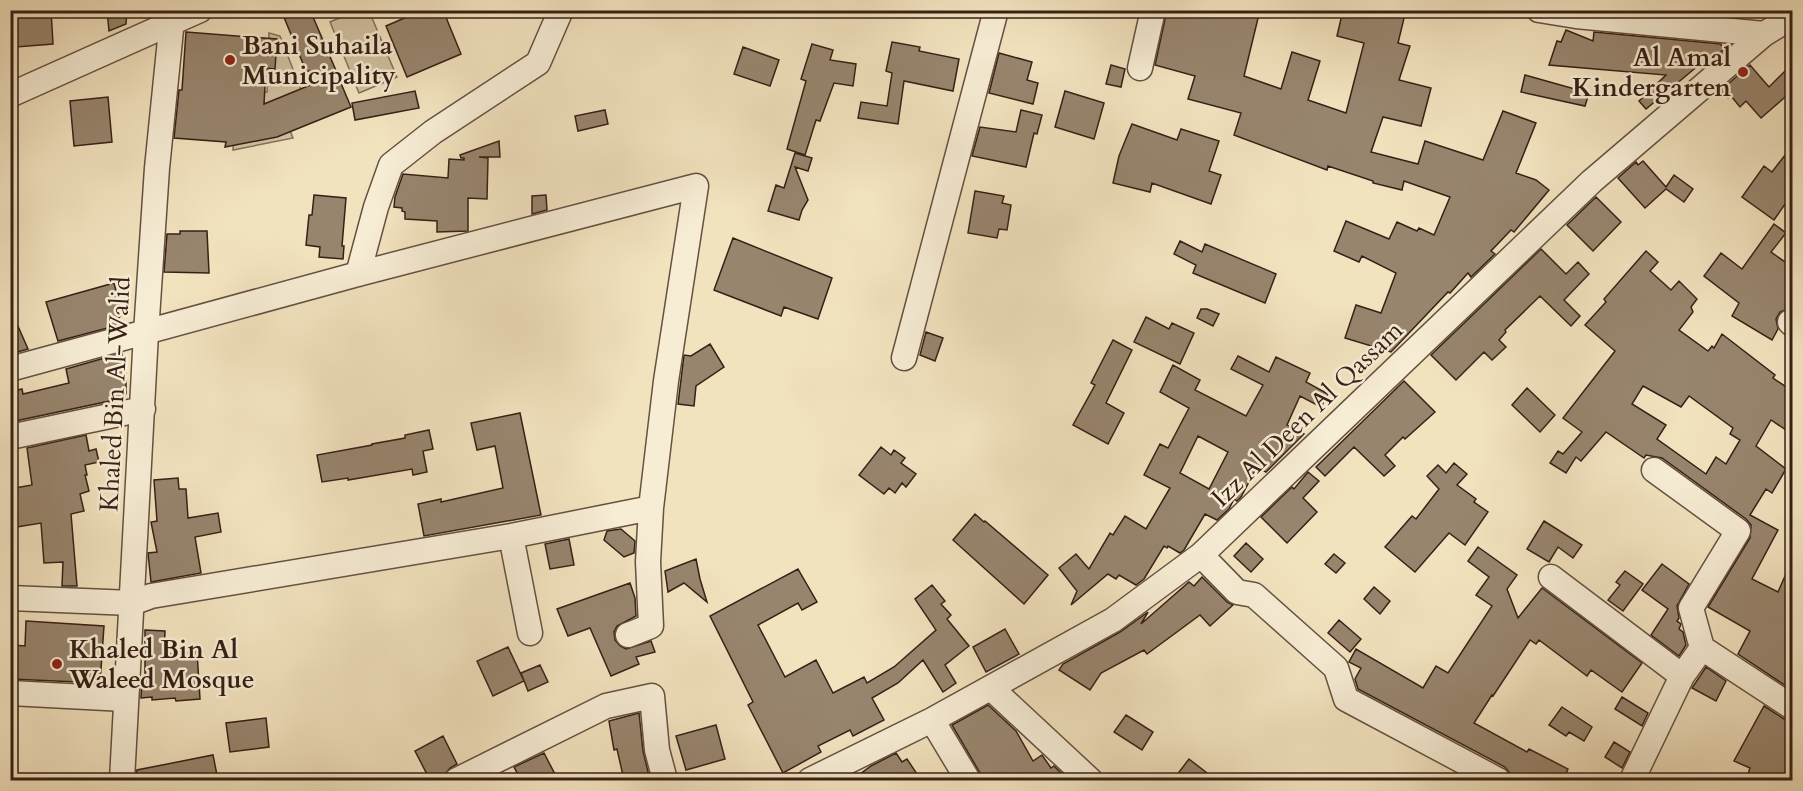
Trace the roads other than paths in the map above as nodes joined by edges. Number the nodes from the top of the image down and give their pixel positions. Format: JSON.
{"nodes":[{"id":1,"x":200,"y":10,"type":"edge"},
{"id":2,"x":561,"y":10,"type":"edge"},
{"id":3,"x":996,"y":10,"type":"edge"},
{"id":4,"x":1152,"y":10,"type":"edge"},
{"id":5,"x":1539,"y":10,"type":"edge"},
{"id":6,"x":172,"y":16,"type":"edge"},
{"id":7,"x":1792,"y":17,"type":"edge"},
{"id":8,"x":1764,"y":34,"type":"junction"},
{"id":9,"x":1140,"y":68,"type":"dead end"},
{"id":10,"x":10,"y":95,"type":"edge"},
{"id":11,"x":358,"y":274,"type":"junction"},
{"id":12,"x":146,"y":333,"type":"junction"},
{"id":13,"x":904,"y":358,"type":"dead end"},
{"id":14,"x":10,"y":369,"type":"edge"},
{"id":15,"x":143,"y":409,"type":"junction"},
{"id":16,"x":10,"y":437,"type":"edge"},
{"id":17,"x":1654,"y":470,"type":"dead end"},
{"id":18,"x":651,"y":508,"type":"junction"},
{"id":19,"x":511,"y":536,"type":"junction"},
{"id":20,"x":1201,"y":555,"type":"junction"},
{"id":21,"x":1551,"y":577,"type":"dead end"},
{"id":22,"x":10,"y":598,"type":"edge"},
{"id":23,"x":132,"y":603,"type":"junction"},
{"id":24,"x":530,"y":633,"type":"dead end"},
{"id":25,"x":628,"y":635,"type":"dead end"},
{"id":26,"x":1702,"y":648,"type":"junction"},
{"id":27,"x":1682,"y":676,"type":"junction"},
{"id":28,"x":991,"y":688,"type":"junction"},
{"id":29,"x":10,"y":693,"type":"edge"},
{"id":30,"x":125,"y":699,"type":"junction"},
{"id":31,"x":1792,"y":706,"type":"edge"},
{"id":32,"x":932,"y":720,"type":"junction"},
{"id":33,"x":122,"y":780,"type":"edge"},
{"id":34,"x":457,"y":780,"type":"edge"},
{"id":35,"x":665,"y":780,"type":"edge"},
{"id":36,"x":810,"y":780,"type":"edge"},
{"id":37,"x":967,"y":780,"type":"edge"},
{"id":38,"x":1090,"y":780,"type":"edge"},
{"id":39,"x":1497,"y":780,"type":"edge"},
{"id":40,"x":1632,"y":780,"type":"edge"}],
"edges":[{"from":1,"to":6,"type":"street"},
{"from":2,"to":11,"type":"street"},
{"from":3,"to":13,"type":"street"},
{"from":4,"to":9,"type":"street"},
{"from":5,"to":8,"type":"street"},
{"from":6,"to":10,"type":"street"},
{"from":6,"to":12,"type":"street","name":"Khaled Bin Al-Walid"},
{"from":7,"to":8,"type":"street","name":"Izz Al Deen Al Qassam"},
{"from":8,"to":20,"type":"street","name":"Izz Al Deen Al Qassam"},
{"from":11,"to":12,"type":"street"},
{"from":11,"to":18,"type":"street"},
{"from":12,"to":14,"type":"street"},
{"from":12,"to":15,"type":"street","name":"Khaled Bin Al-Walid"},
{"from":15,"to":16,"type":"street"},
{"from":15,"to":23,"type":"street","name":"Khaled Bin Al-Walid"},
{"from":17,"to":26,"type":"street"},
{"from":18,"to":19,"type":"street"},
{"from":18,"to":25,"type":"street"},
{"from":19,"to":23,"type":"street"},
{"from":19,"to":24,"type":"street"},
{"from":20,"to":28,"type":"street","name":"Izz Al Deen Al Qassam"},
{"from":20,"to":39,"type":"street"},
{"from":21,"to":27,"type":"street"},
{"from":22,"to":23,"type":"street"},
{"from":23,"to":30,"type":"street","name":"Khaled Bin Al-Walid"},
{"from":26,"to":27,"type":"street"},
{"from":26,"to":31,"type":"street"},
{"from":27,"to":40,"type":"street"},
{"from":28,"to":32,"type":"street","name":"Izz Al Deen Al Qassam"},
{"from":28,"to":38,"type":"street"},
{"from":29,"to":30,"type":"street"},
{"from":30,"to":33,"type":"street","name":"Khaled Bin Al-Walid"},
{"from":32,"to":36,"type":"street","name":"Izz Al Deen Al Qassam"},
{"from":32,"to":37,"type":"street"},
{"from":34,"to":35,"type":"street"}]}
